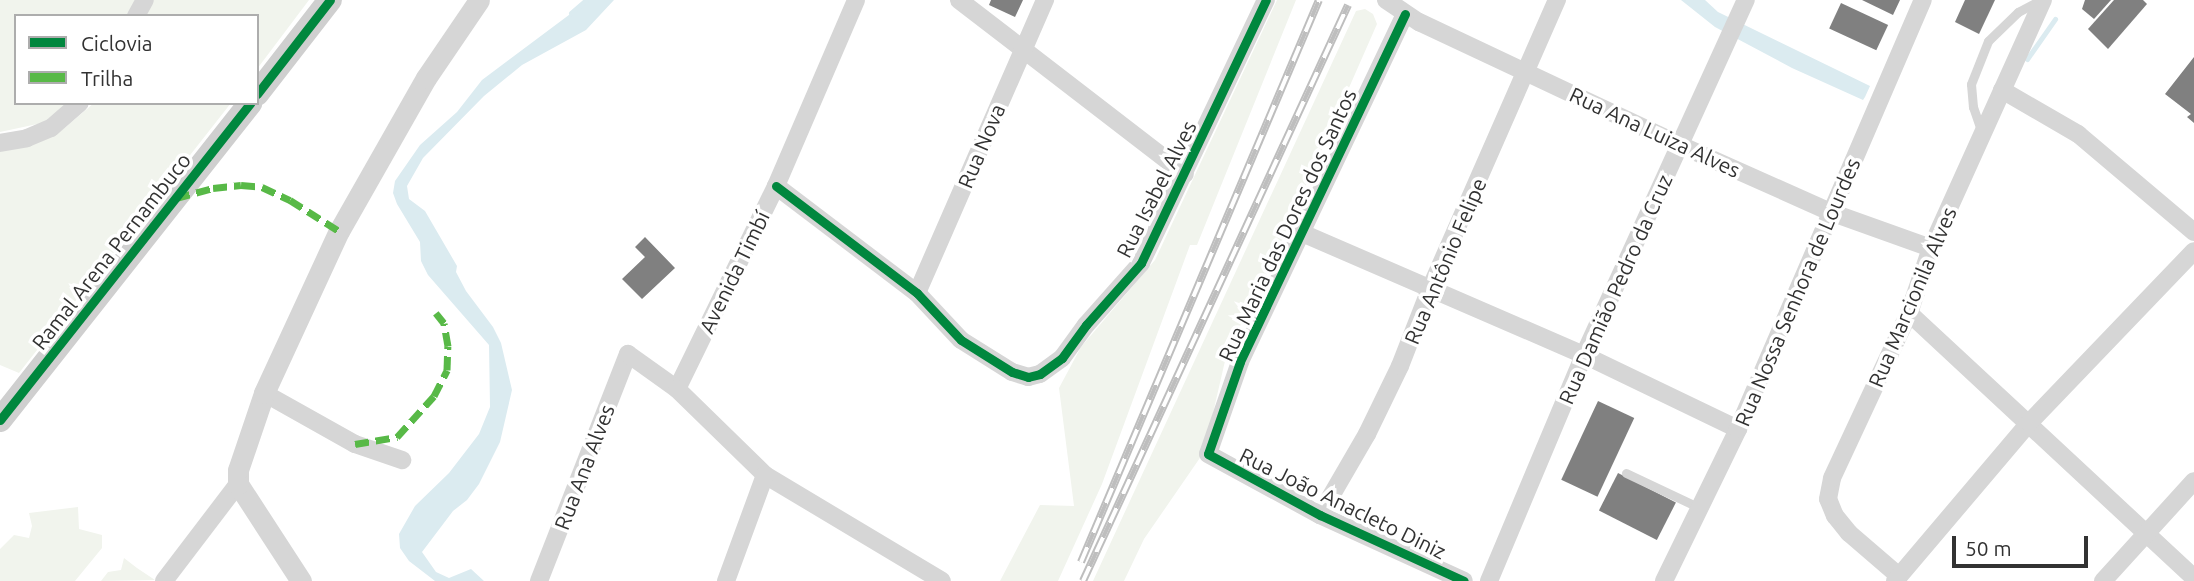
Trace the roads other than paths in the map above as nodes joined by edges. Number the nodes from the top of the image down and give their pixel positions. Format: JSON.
{"nodes":[{"id":1,"x":330,"y":0,"type":"edge"},
{"id":2,"x":479,"y":0,"type":"edge"},
{"id":3,"x":856,"y":0,"type":"edge"},
{"id":4,"x":959,"y":0,"type":"edge"},
{"id":5,"x":1045,"y":0,"type":"edge"},
{"id":6,"x":1266,"y":0,"type":"edge"},
{"id":7,"x":1385,"y":0,"type":"edge"},
{"id":8,"x":1557,"y":0,"type":"edge"},
{"id":9,"x":1746,"y":0,"type":"edge"},
{"id":10,"x":1923,"y":0,"type":"edge"},
{"id":11,"x":2042,"y":0,"type":"edge"},
{"id":12,"x":1405,"y":14,"type":"junction"},
{"id":13,"x":1023,"y":48,"type":"junction"},
{"id":14,"x":1526,"y":73,"type":"junction"},
{"id":15,"x":2002,"y":90,"type":"junction"},
{"id":16,"x":259,"y":91,"type":"edge"},
{"id":17,"x":78,"y":105,"type":"edge"},
{"id":18,"x":248,"y":105,"type":"edge"},
{"id":19,"x":1982,"y":135,"type":"junction"},
{"id":20,"x":0,"y":143,"type":"edge"},
{"id":21,"x":1680,"y":145,"type":"junction"},
{"id":22,"x":1185,"y":174,"type":"junction"},
{"id":23,"x":776,"y":186,"type":"junction"},
{"id":24,"x":1833,"y":213,"type":"junction"},
{"id":25,"x":2194,"y":232,"type":"edge"},
{"id":26,"x":1301,"y":233,"type":"junction"},
{"id":27,"x":1931,"y":248,"type":"junction"},
{"id":28,"x":2194,"y":251,"type":"edge"},
{"id":29,"x":1430,"y":289,"type":"junction"},
{"id":30,"x":917,"y":293,"type":"junction"},
{"id":31,"x":1909,"y":313,"type":"junction"},
{"id":32,"x":1584,"y":355,"type":"junction"},
{"id":33,"x":677,"y":389,"type":"junction"},
{"id":34,"x":264,"y":393,"type":"junction"},
{"id":35,"x":0,"y":420,"type":"edge"},
{"id":36,"x":2029,"y":423,"type":"junction"},
{"id":37,"x":1738,"y":429,"type":"junction"},
{"id":38,"x":1208,"y":454,"type":"joint"},
{"id":39,"x":402,"y":460,"type":"dead end"},
{"id":40,"x":1626,"y":473,"type":"dead end"},
{"id":41,"x":765,"y":475,"type":"junction"},
{"id":42,"x":2194,"y":481,"type":"edge"},
{"id":43,"x":238,"y":484,"type":"junction"},
{"id":44,"x":1700,"y":508,"type":"junction"},
{"id":45,"x":1320,"y":515,"type":"junction"},
{"id":46,"x":2146,"y":533,"type":"junction"},
{"id":47,"x":2194,"y":578,"type":"edge"},
{"id":48,"x":1897,"y":579,"type":"edge"},
{"id":49,"x":164,"y":581,"type":"edge"},
{"id":50,"x":301,"y":581,"type":"edge"},
{"id":51,"x":539,"y":581,"type":"edge"},
{"id":52,"x":726,"y":581,"type":"edge"},
{"id":53,"x":942,"y":581,"type":"edge"},
{"id":54,"x":1464,"y":581,"type":"edge"},
{"id":55,"x":1489,"y":581,"type":"edge"},
{"id":56,"x":1664,"y":581,"type":"edge"},
{"id":57,"x":2103,"y":581,"type":"edge"}],
"edges":[{"from":1,"to":16,"type":"main road"},
{"from":2,"to":34,"type":"street"},
{"from":3,"to":23,"type":"street","name":"Avenida Timbí"},
{"from":4,"to":13,"type":"street"},
{"from":5,"to":13,"type":"street","name":"Rua Nova"},
{"from":6,"to":22,"type":"street","name":"Rua Isabel Alves"},
{"from":7,"to":12,"type":"street","name":"Rua Ana Luiza Alves"},
{"from":8,"to":14,"type":"street","name":"Rua Antônio Felipe"},
{"from":9,"to":21,"type":"street","name":"Rua Damião Pedro da Cruz"},
{"from":10,"to":24,"type":"street","name":"Rua Nossa Senhora de Lourdes"},
{"from":11,"to":15,"type":"street","name":"Rua Marcionila Alves"},
{"from":11,"to":19,"type":"lane"},
{"from":12,"to":14,"type":"street","name":"Rua Ana Luiza Alves"},
{"from":12,"to":26,"type":"street","name":"Rua Maria das Dores dos Santos"},
{"from":13,"to":22,"type":"street"},
{"from":13,"to":30,"type":"street","name":"Rua Nova"},
{"from":14,"to":21,"type":"street","name":"Rua Ana Luiza Alves"},
{"from":14,"to":29,"type":"street","name":"Rua Antônio Felipe"},
{"from":15,"to":19,"type":"street","name":"Rua Marcionila Alves"},
{"from":15,"to":25,"type":"street"},
{"from":17,"to":20,"type":"street"},
{"from":18,"to":35,"type":"main road","name":"Ramal Arena Pernambuco"},
{"from":19,"to":27,"type":"street","name":"Rua Marcionila Alves"},
{"from":21,"to":24,"type":"street","name":"Rua Ana Luiza Alves"},
{"from":21,"to":32,"type":"street","name":"Rua Damião Pedro da Cruz"},
{"from":22,"to":30,"type":"street","name":"Rua Isabel Alves"},
{"from":23,"to":30,"type":"street","name":"Rua Isabel Alves"},
{"from":23,"to":33,"type":"street","name":"Avenida Timbí"},
{"from":24,"to":27,"type":"street","name":"Rua Ana Luiza Alves"},
{"from":24,"to":37,"type":"street","name":"Rua Nossa Senhora de Lourdes"},
{"from":26,"to":29,"type":"street"},
{"from":26,"to":38,"type":"street","name":"Rua Maria das Dores dos Santos"},
{"from":27,"to":31,"type":"street","name":"Rua Marcionila Alves"},
{"from":28,"to":36,"type":"street"},
{"from":29,"to":32,"type":"street"},
{"from":29,"to":45,"type":"street","name":"Rua Antônio Felipe"},
{"from":31,"to":36,"type":"street"},
{"from":31,"to":48,"type":"street","name":"Rua Marcionila Alves"},
{"from":32,"to":37,"type":"street"},
{"from":32,"to":55,"type":"street","name":"Rua Damião Pedro da Cruz"},
{"from":33,"to":41,"type":"street"},
{"from":33,"to":51,"type":"street","name":"Rua Ana Alves"},
{"from":34,"to":39,"type":"street"},
{"from":34,"to":43,"type":"street"},
{"from":36,"to":46,"type":"street"},
{"from":36,"to":48,"type":"street"},
{"from":37,"to":44,"type":"street","name":"Rua Nossa Senhora de Lourdes"},
{"from":38,"to":45,"type":"street","name":"Rua João Anacleto Diniz"},
{"from":40,"to":44,"type":"lane"},
{"from":41,"to":52,"type":"street"},
{"from":41,"to":53,"type":"street"},
{"from":42,"to":46,"type":"street"},
{"from":43,"to":49,"type":"street"},
{"from":43,"to":50,"type":"street"},
{"from":44,"to":56,"type":"street","name":"Rua Nossa Senhora de Lourdes"},
{"from":45,"to":54,"type":"street","name":"Rua João Anacleto Diniz"},
{"from":46,"to":47,"type":"street"},
{"from":46,"to":57,"type":"street"}]}
